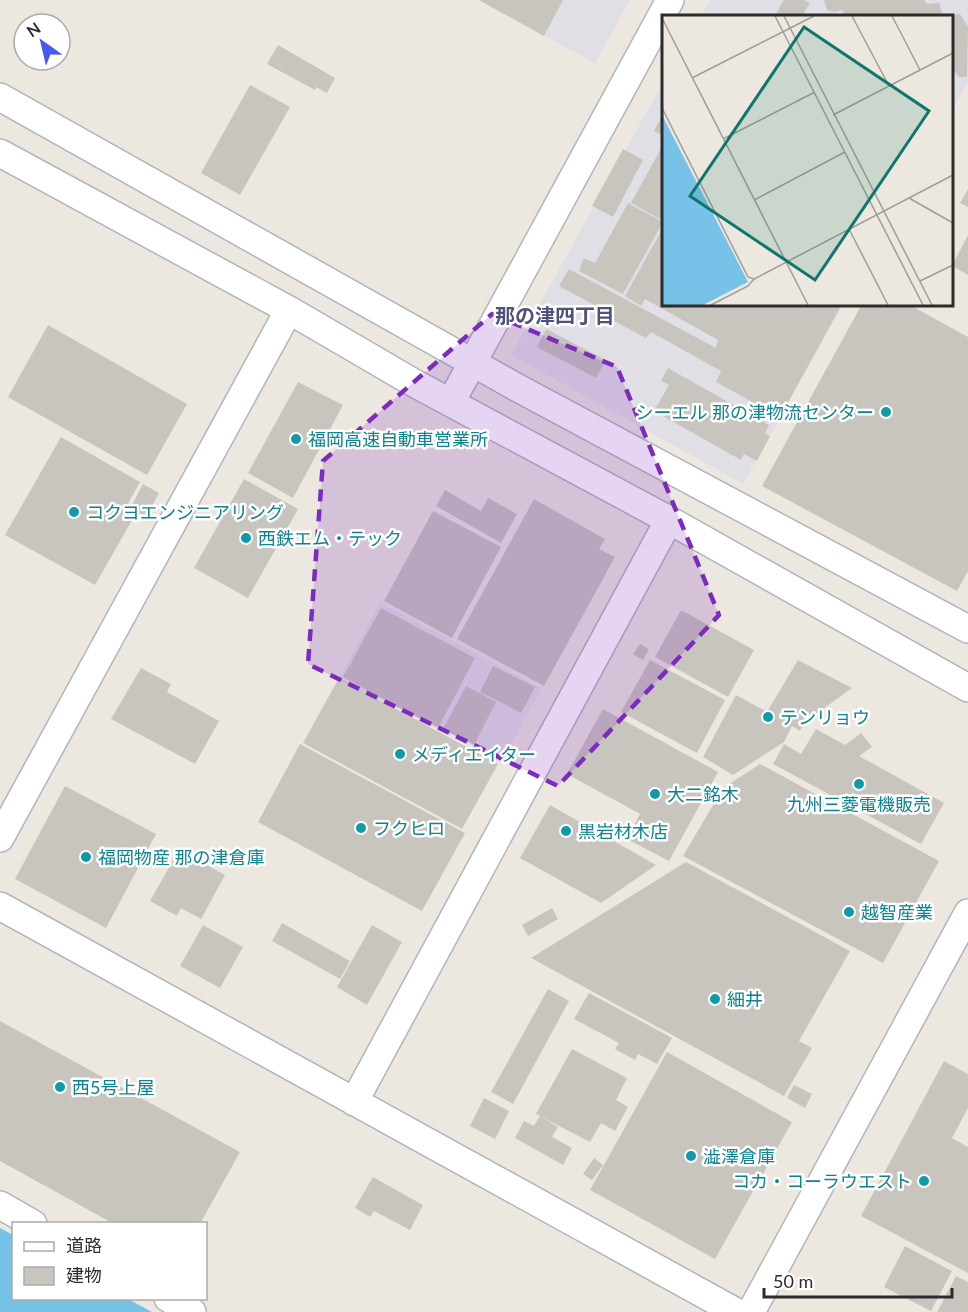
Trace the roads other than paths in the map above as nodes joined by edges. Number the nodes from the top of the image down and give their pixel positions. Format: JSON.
{"nodes":[{"id":1,"x":660,"y":4,"type":"edge"},
{"id":2,"x":0,"y":97,"type":"edge"},
{"id":3,"x":0,"y":153,"type":"edge"},
{"id":4,"x":289,"y":310,"type":"junction"},
{"id":5,"x":472,"y":363,"type":"junction"},
{"id":6,"x":451,"y":402,"type":"junction"},
{"id":7,"x":669,"y":520,"type":"junction"},
{"id":8,"x":968,"y":629,"type":"edge"},
{"id":9,"x":968,"y":688,"type":"edge"},
{"id":10,"x":0,"y":838,"type":"edge"},
{"id":11,"x":0,"y":906,"type":"edge"},
{"id":12,"x":967,"y":915,"type":"edge"},
{"id":13,"x":354,"y":1102,"type":"junction"},
{"id":14,"x":0,"y":1205,"type":"edge"},
{"id":15,"x":30,"y":1222,"type":"edge"},
{"id":16,"x":170,"y":1300,"type":"edge"},
{"id":17,"x":192,"y":1312,"type":"edge"},
{"id":18,"x":735,"y":1312,"type":"edge"},
{"id":19,"x":751,"y":1312,"type":"edge"}],
"edges":[{"from":1,"to":5,"type":"street"},
{"from":2,"to":5,"type":"street"},
{"from":3,"to":4,"type":"street"},
{"from":4,"to":6,"type":"street"},
{"from":4,"to":10,"type":"street"},
{"from":5,"to":6,"type":"street"},
{"from":5,"to":8,"type":"street"},
{"from":6,"to":7,"type":"street"},
{"from":7,"to":9,"type":"street"},
{"from":7,"to":13,"type":"street"},
{"from":11,"to":13,"type":"street"},
{"from":12,"to":19,"type":"street"},
{"from":13,"to":18,"type":"street"},
{"from":14,"to":15,"type":"street"},
{"from":16,"to":17,"type":"street"}]}
